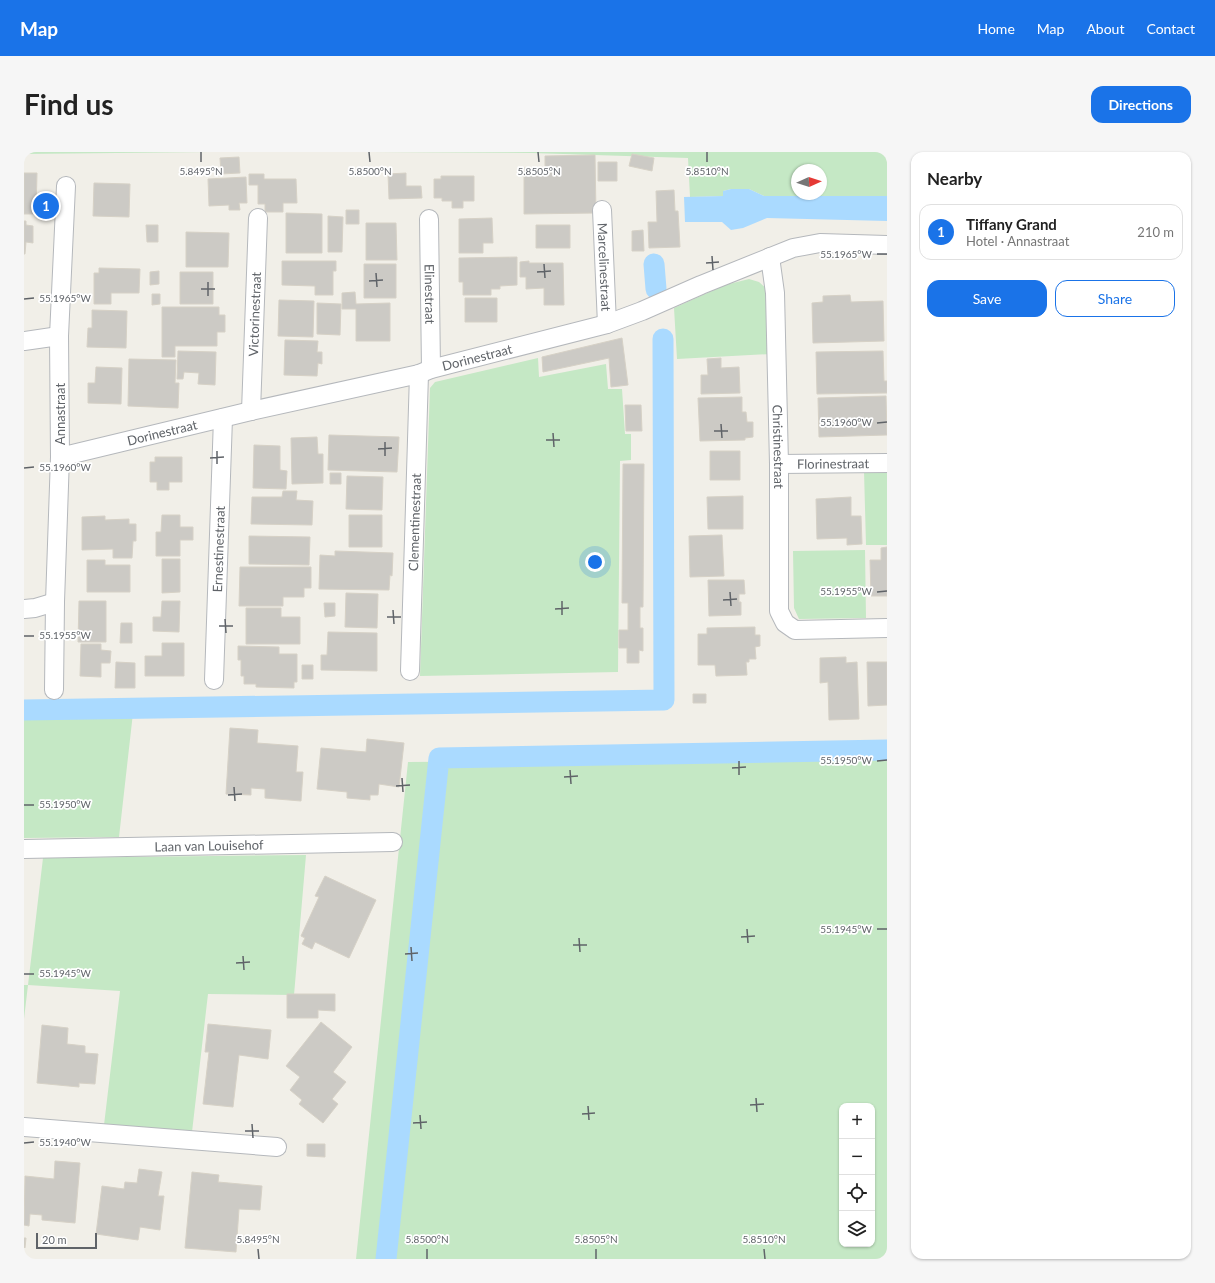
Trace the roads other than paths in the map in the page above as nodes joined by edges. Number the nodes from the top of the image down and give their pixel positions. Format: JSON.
{"nodes":[{"id":1,"x":66,"y":186,"type":"dead end"},
{"id":2,"x":602,"y":210,"type":"dead end"},
{"id":3,"x":258,"y":218,"type":"dead end"},
{"id":4,"x":429,"y":219,"type":"dead end"},
{"id":5,"x":887,"y":245,"type":"edge"},
{"id":6,"x":770,"y":257,"type":"junction"},
{"id":7,"x":607,"y":324,"type":"junction"},
{"id":8,"x":60,"y":336,"type":"junction"},
{"id":9,"x":24,"y":341,"type":"edge"},
{"id":10,"x":425,"y":371,"type":"junction"},
{"id":11,"x":251,"y":412,"type":"junction"},
{"id":12,"x":223,"y":418,"type":"junction"},
{"id":13,"x":60,"y":457,"type":"junction"},
{"id":14,"x":887,"y":463,"type":"edge"},
{"id":15,"x":779,"y":464,"type":"junction"},
{"id":16,"x":55,"y":602,"type":"junction"},
{"id":17,"x":24,"y":609,"type":"edge"},
{"id":18,"x":887,"y":628,"type":"edge"},
{"id":19,"x":410,"y":671,"type":"dead end"},
{"id":20,"x":214,"y":680,"type":"dead end"},
{"id":21,"x":54,"y":690,"type":"dead end"},
{"id":22,"x":393,"y":842,"type":"dead end"},
{"id":23,"x":24,"y":848,"type":"edge"},
{"id":24,"x":24,"y":1127,"type":"edge"},
{"id":25,"x":277,"y":1147,"type":"dead end"}],
"edges":[{"from":1,"to":8,"type":"street","name":"Annastraat"},
{"from":2,"to":7,"type":"street","name":"Marcelinestraat"},
{"from":3,"to":11,"type":"street","name":"Victorinestraat"},
{"from":4,"to":10,"type":"street","name":"Elinestraat"},
{"from":5,"to":6,"type":"street","name":"Dorinestraat"},
{"from":6,"to":7,"type":"street","name":"Dorinestraat"},
{"from":6,"to":15,"type":"street","name":"Christinestraat"},
{"from":7,"to":10,"type":"street","name":"Dorinestraat"},
{"from":8,"to":9,"type":"street"},
{"from":8,"to":13,"type":"street","name":"Annastraat"},
{"from":10,"to":11,"type":"street","name":"Dorinestraat"},
{"from":10,"to":19,"type":"street","name":"Clementinestraat"},
{"from":11,"to":12,"type":"street","name":"Dorinestraat"},
{"from":12,"to":13,"type":"street","name":"Dorinestraat"},
{"from":12,"to":20,"type":"street","name":"Ernestinestraat"},
{"from":13,"to":16,"type":"street","name":"Annastraat"},
{"from":14,"to":15,"type":"street","name":"Florinestraat"},
{"from":15,"to":18,"type":"street","name":"Christinestraat"},
{"from":16,"to":17,"type":"street"},
{"from":16,"to":21,"type":"street","name":"Annastraat"},
{"from":22,"to":23,"type":"street","name":"Laan van Louisehof"},
{"from":24,"to":25,"type":"street"}]}
